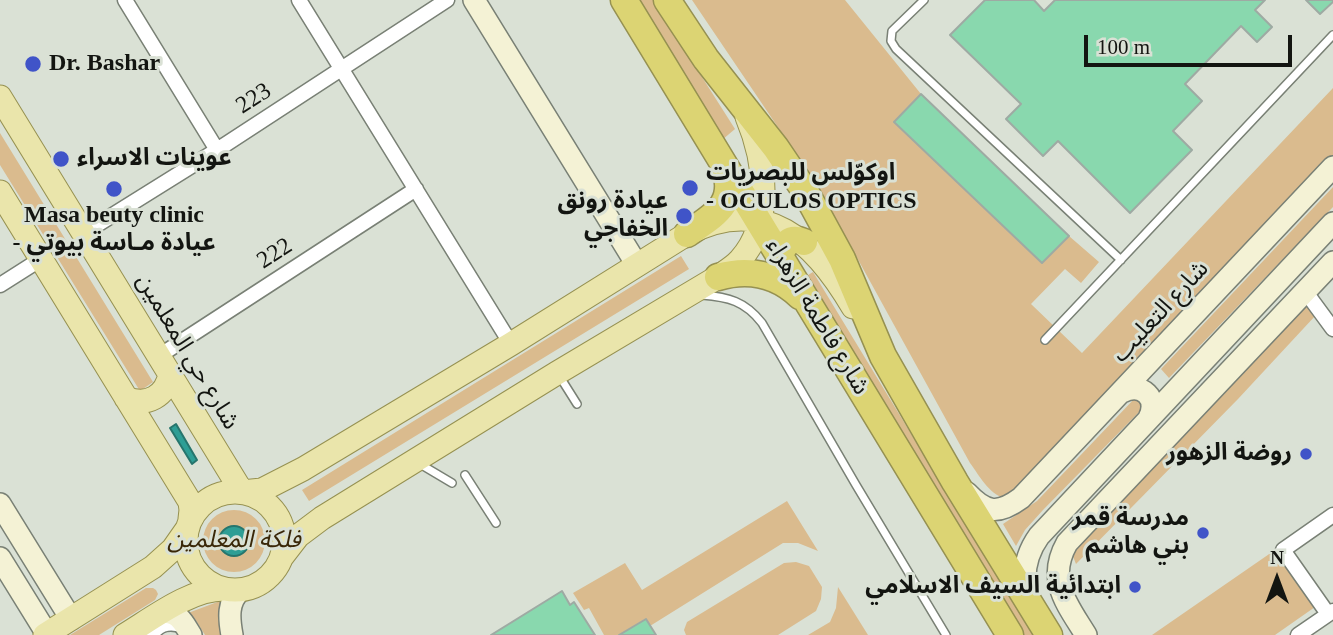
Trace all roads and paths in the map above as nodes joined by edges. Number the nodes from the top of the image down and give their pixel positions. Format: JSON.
{"nodes":[{"id":1,"x":125,"y":0,"type":"edge"},
{"id":2,"x":299,"y":0,"type":"edge"},
{"id":3,"x":447,"y":0,"type":"edge"},
{"id":4,"x":624,"y":0,"type":"edge"},
{"id":5,"x":667,"y":0,"type":"edge"},
{"id":6,"x":924,"y":0,"type":"edge"},
{"id":7,"x":477,"y":1,"type":"edge"},
{"id":8,"x":1333,"y":35,"type":"edge"},
{"id":9,"x":342,"y":69,"type":"junction"},
{"id":10,"x":734,"y":95,"type":"junction"},
{"id":11,"x":0,"y":97,"type":"edge"},
{"id":12,"x":217,"y":150,"type":"junction"},
{"id":13,"x":720,"y":157,"type":"junction"},
{"id":14,"x":1333,"y":167,"type":"edge"},
{"id":15,"x":416,"y":189,"type":"junction"},
{"id":16,"x":0,"y":192,"type":"edge"},
{"id":17,"x":729,"y":219,"type":"junction"},
{"id":18,"x":760,"y":222,"type":"junction"},
{"id":19,"x":1333,"y":223,"type":"edge"},
{"id":20,"x":84,"y":233,"type":"junction"},
{"id":21,"x":687,"y":233,"type":"junction"},
{"id":22,"x":804,"y":242,"type":"junction"},
{"id":23,"x":742,"y":257,"type":"junction"},
{"id":24,"x":781,"y":258,"type":"junction"},
{"id":25,"x":41,"y":259,"type":"junction"},
{"id":26,"x":1121,"y":260,"type":"junction"},
{"id":27,"x":1333,"y":262,"type":"edge"},
{"id":28,"x":637,"y":265,"type":"junction"},
{"id":29,"x":1289,"y":270,"type":"junction"},
{"id":30,"x":718,"y":277,"type":"junction"},
{"id":31,"x":0,"y":285,"type":"edge"},
{"id":32,"x":1305,"y":291,"type":"junction"},
{"id":33,"x":684,"y":297,"type":"junction"},
{"id":34,"x":814,"y":312,"type":"junction"},
{"id":35,"x":1333,"y":329,"type":"edge"},
{"id":36,"x":1045,"y":340,"type":"dead end"},
{"id":37,"x":511,"y":344,"type":"junction"},
{"id":38,"x":883,"y":356,"type":"junction"},
{"id":39,"x":165,"y":365,"type":"junction"},
{"id":40,"x":1148,"y":365,"type":"junction"},
{"id":41,"x":557,"y":373,"type":"junction"},
{"id":42,"x":1177,"y":388,"type":"junction"},
{"id":43,"x":1122,"y":392,"type":"junction"},
{"id":44,"x":126,"y":398,"type":"junction"},
{"id":45,"x":577,"y":404,"type":"dead end"},
{"id":46,"x":1149,"y":418,"type":"junction"},
{"id":47,"x":413,"y":462,"type":"junction"},
{"id":48,"x":465,"y":475,"type":"dead end"},
{"id":49,"x":955,"y":482,"type":"junction"},
{"id":50,"x":452,"y":483,"type":"dead end"},
{"id":51,"x":242,"y":492,"type":"junction"},
{"id":52,"x":0,"y":503,"type":"edge"},
{"id":53,"x":1333,"y":515,"type":"edge"},
{"id":54,"x":496,"y":523,"type":"dead end"},
{"id":55,"x":188,"y":524,"type":"junction"},
{"id":56,"x":0,"y":558,"type":"edge"},
{"id":57,"x":281,"y":558,"type":"junction"},
{"id":58,"x":49,"y":584,"type":"junction"},
{"id":59,"x":232,"y":589,"type":"junction"},
{"id":60,"x":25,"y":599,"type":"junction"},
{"id":61,"x":1027,"y":600,"type":"junction"},
{"id":62,"x":162,"y":612,"type":"junction"},
{"id":63,"x":1331,"y":612,"type":"edge"},
{"id":64,"x":71,"y":619,"type":"junction"},
{"id":65,"x":189,"y":631,"type":"edge"},
{"id":66,"x":46,"y":635,"type":"edge"},
{"id":67,"x":125,"y":635,"type":"edge"},
{"id":68,"x":151,"y":635,"type":"edge"},
{"id":69,"x":232,"y":635,"type":"edge"},
{"id":70,"x":946,"y":635,"type":"edge"},
{"id":71,"x":1010,"y":635,"type":"edge"},
{"id":72,"x":1049,"y":635,"type":"edge"},
{"id":73,"x":1086,"y":635,"type":"edge"},
{"id":74,"x":1298,"y":635,"type":"edge"}],
"edges":[{"from":1,"to":12,"type":"street"},
{"from":2,"to":9,"type":"street"},
{"from":3,"to":9,"type":"street","name":"223"},
{"from":4,"to":13,"type":"highway","name":"شارع فاطمة الزهراء"},
{"from":5,"to":10,"type":"highway","name":"شارع فاطمة الزهراء"},
{"from":6,"to":26,"type":"lane"},
{"from":7,"to":28,"type":"main road"},
{"from":8,"to":26,"type":"lane"},
{"from":9,"to":12,"type":"street","name":"223"},
{"from":9,"to":15,"type":"street"},
{"from":10,"to":18,"type":"main road"},
{"from":10,"to":38,"type":"highway","name":"شارع فاطمة الزهراء"},
{"from":11,"to":20,"type":"main road","name":"شارع حي المعلمين"},
{"from":12,"to":20,"type":"street","name":"223"},
{"from":13,"to":18,"type":"highway","name":"شارع فاطمة الزهراء"},
{"from":13,"to":21,"type":"highway"},
{"from":14,"to":40,"type":"main road","name":"شارع التعليب"},
{"from":15,"to":37,"type":"street"},
{"from":15,"to":39,"type":"street","name":"222"},
{"from":16,"to":25,"type":"main road"},
{"from":17,"to":18,"type":"main road"},
{"from":17,"to":21,"type":"main road"},
{"from":17,"to":23,"type":"main road"},
{"from":18,"to":22,"type":"main road"},
{"from":18,"to":23,"type":"main road"},
{"from":18,"to":24,"type":"highway","name":"شارع فاطمة الزهراء"},
{"from":19,"to":29,"type":"main road"},
{"from":20,"to":39,"type":"main road","name":"شارع حي المعلمين"},
{"from":21,"to":28,"type":"main road"},
{"from":22,"to":24,"type":"highway"},
{"from":22,"to":38,"type":"main road"},
{"from":23,"to":30,"type":"main road"},
{"from":24,"to":34,"type":"highway","name":"شارع فاطمة الزهراء"},
{"from":25,"to":31,"type":"street"},
{"from":25,"to":44,"type":"main road"},
{"from":26,"to":36,"type":"lane"},
{"from":27,"to":32,"type":"main road"},
{"from":28,"to":37,"type":"main road"},
{"from":29,"to":32,"type":"main road"},
{"from":29,"to":42,"type":"main road"},
{"from":30,"to":33,"type":"main road"},
{"from":30,"to":34,"type":"highway"},
{"from":32,"to":35,"type":"street"},
{"from":32,"to":73,"type":"main road"},
{"from":33,"to":41,"type":"main road"},
{"from":33,"to":70,"type":"lane"},
{"from":34,"to":71,"type":"highway","name":"شارع فاطمة الزهراء"},
{"from":37,"to":51,"type":"main road"},
{"from":38,"to":49,"type":"highway","name":"شارع فاطمة الزهراء"},
{"from":39,"to":44,"type":"main road"},
{"from":39,"to":51,"type":"main road","name":"شارع حي المعلمين"},
{"from":40,"to":42,"type":"main road"},
{"from":40,"to":43,"type":"main road","name":"شارع التعليب"},
{"from":41,"to":45,"type":"lane"},
{"from":41,"to":47,"type":"main road"},
{"from":42,"to":46,"type":"main road"},
{"from":43,"to":46,"type":"main road"},
{"from":43,"to":49,"type":"main road","name":"شارع التعليب"},
{"from":44,"to":55,"type":"main road"},
{"from":46,"to":61,"type":"main road"},
{"from":47,"to":50,"type":"lane"},
{"from":47,"to":57,"type":"main road"},
{"from":48,"to":54,"type":"lane"},
{"from":49,"to":61,"type":"highway","name":"شارع فاطمة الزهراء"},
{"from":51,"to":55,"type":"main road"},
{"from":51,"to":57,"type":"main road"},
{"from":52,"to":58,"type":"main road"},
{"from":53,"to":63,"type":"street"},
{"from":55,"to":59,"type":"main road"},
{"from":55,"to":64,"type":"main road"},
{"from":56,"to":60,"type":"main road"},
{"from":57,"to":59,"type":"main road"},
{"from":58,"to":60,"type":"main road"},
{"from":58,"to":64,"type":"main road"},
{"from":59,"to":62,"type":"main road"},
{"from":59,"to":69,"type":"main road"},
{"from":60,"to":66,"type":"main road"},
{"from":61,"to":72,"type":"highway","name":"شارع فاطمة الزهراء"},
{"from":62,"to":65,"type":"main road"},
{"from":62,"to":67,"type":"main road"},
{"from":63,"to":74,"type":"street"},
{"from":64,"to":66,"type":"main road"},
{"from":65,"to":68,"type":"street"}]}
